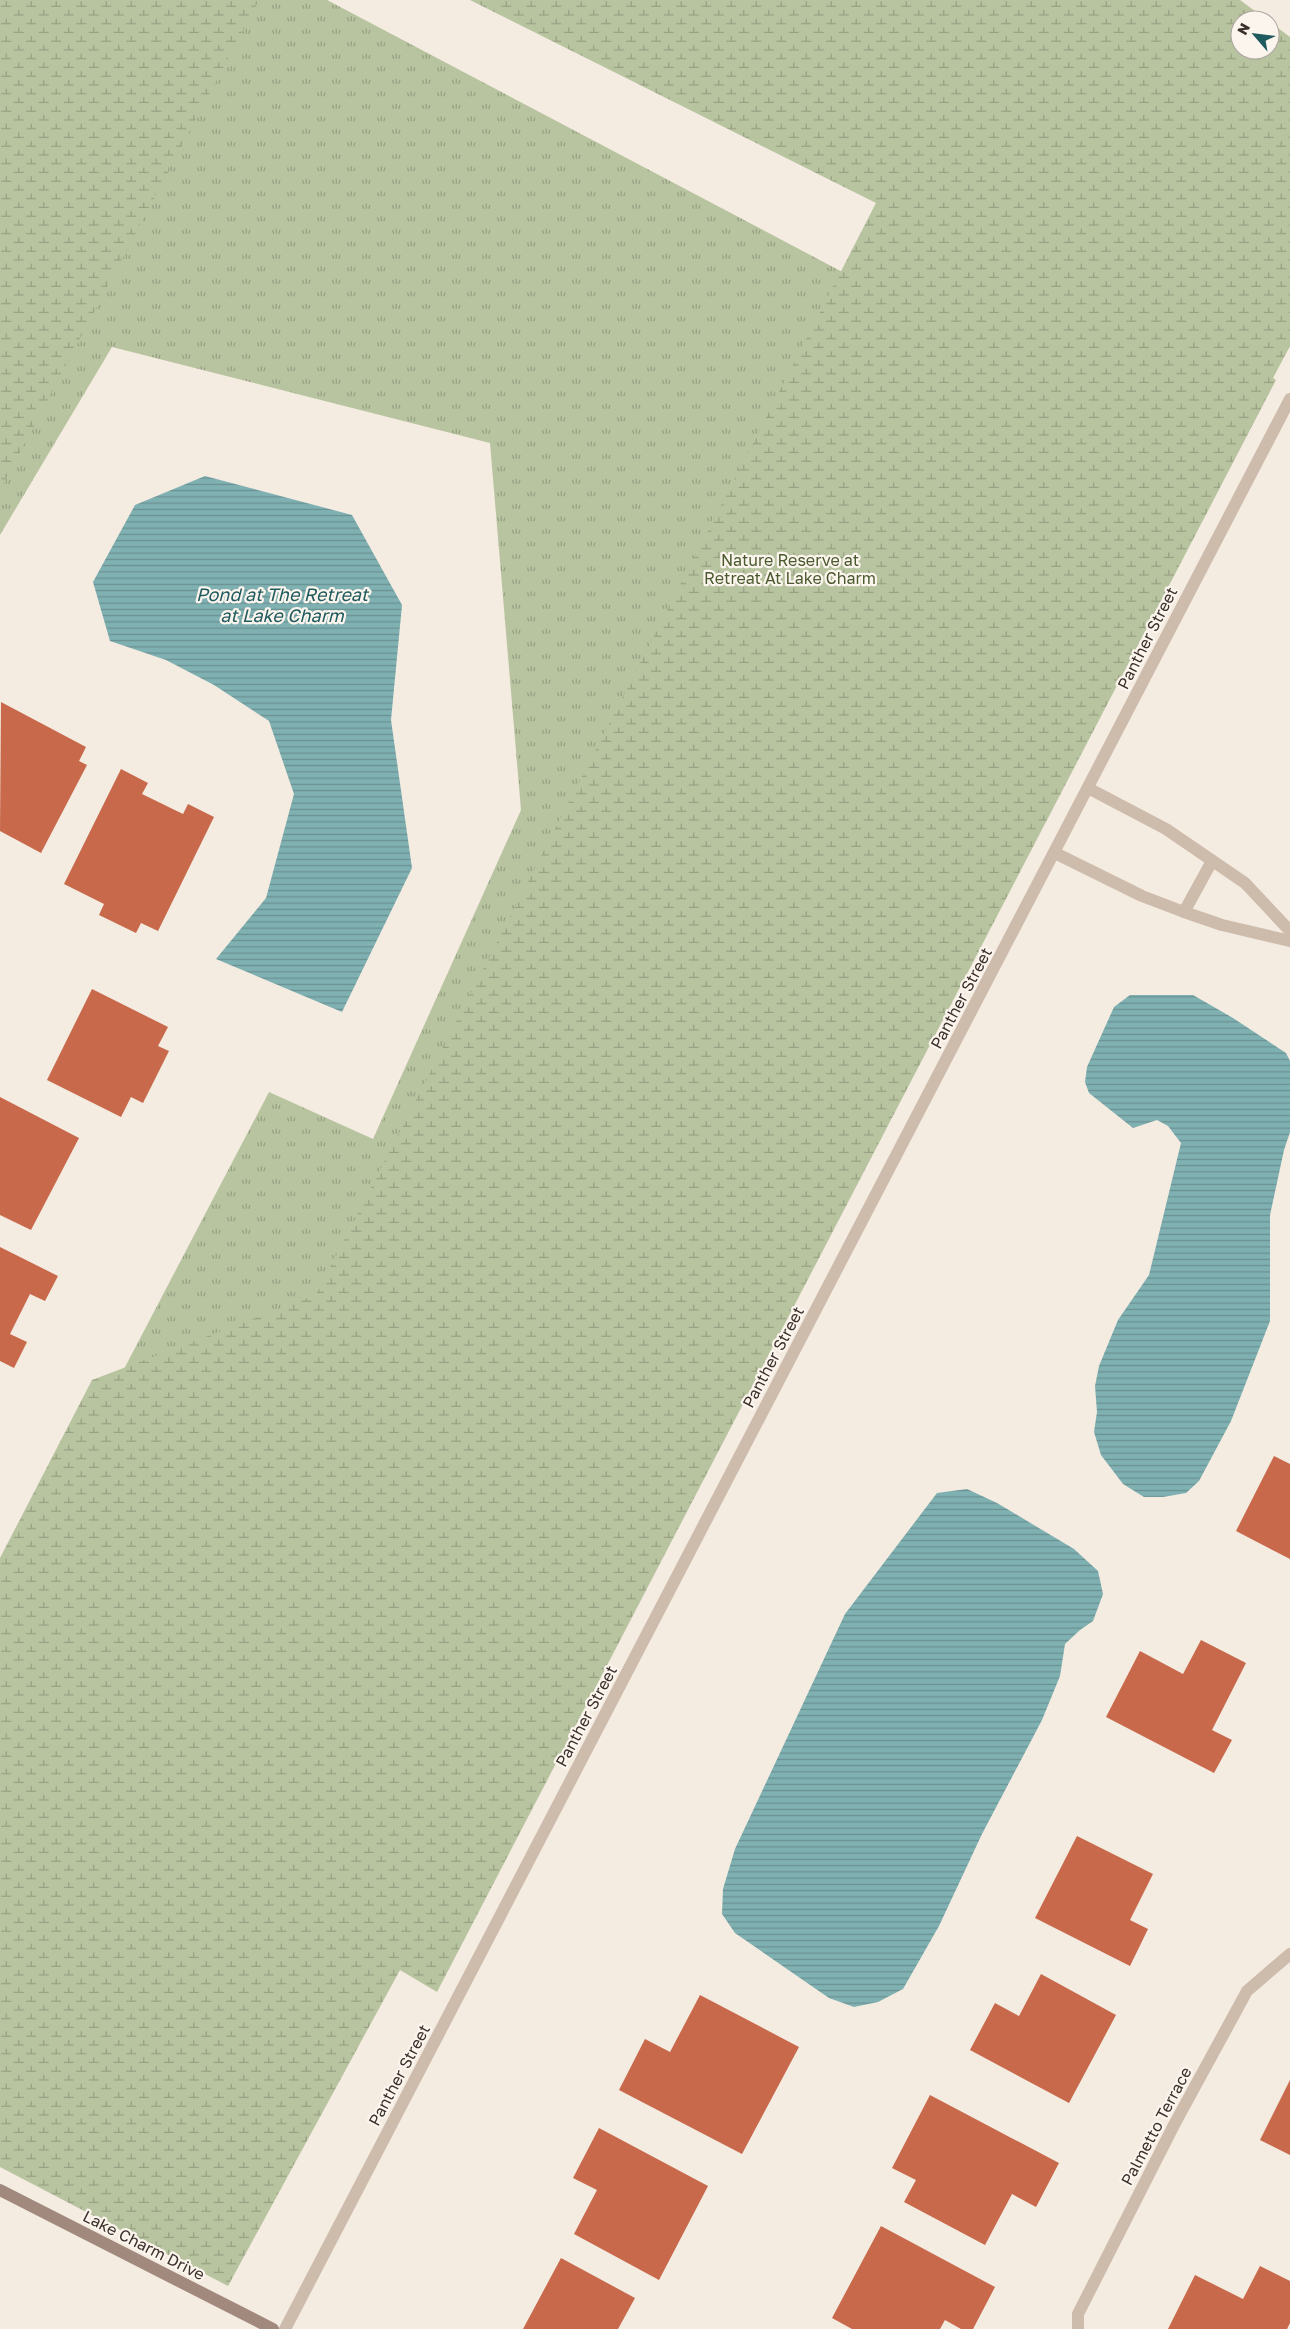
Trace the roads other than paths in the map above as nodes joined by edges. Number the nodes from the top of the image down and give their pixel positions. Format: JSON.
{"nodes":[{"id":1,"x":1290,"y":399,"type":"edge"},
{"id":2,"x":1088,"y":788,"type":"junction"},
{"id":3,"x":1054,"y":853,"type":"junction"},
{"id":4,"x":1212,"y":861,"type":"junction"},
{"id":5,"x":1184,"y":912,"type":"junction"},
{"id":6,"x":1290,"y":931,"type":"edge"},
{"id":7,"x":1290,"y":941,"type":"edge"},
{"id":8,"x":1290,"y":1954,"type":"edge"},
{"id":9,"x":0,"y":2190,"type":"edge"},
{"id":10,"x":273,"y":2329,"type":"edge"},
{"id":11,"x":285,"y":2329,"type":"edge"},
{"id":12,"x":1078,"y":2329,"type":"edge"}],
"edges":[{"from":1,"to":2,"type":"street","name":"Panther Street"},
{"from":2,"to":3,"type":"street","name":"Panther Street"},
{"from":2,"to":4,"type":"street"},
{"from":3,"to":5,"type":"street"},
{"from":3,"to":11,"type":"street","name":"Panther Street"},
{"from":4,"to":5,"type":"street"},
{"from":4,"to":6,"type":"street"},
{"from":5,"to":7,"type":"street"},
{"from":8,"to":12,"type":"street","name":"Palmetto Terrace"},
{"from":9,"to":10,"type":"street","name":"Lake Charm Drive"}]}
